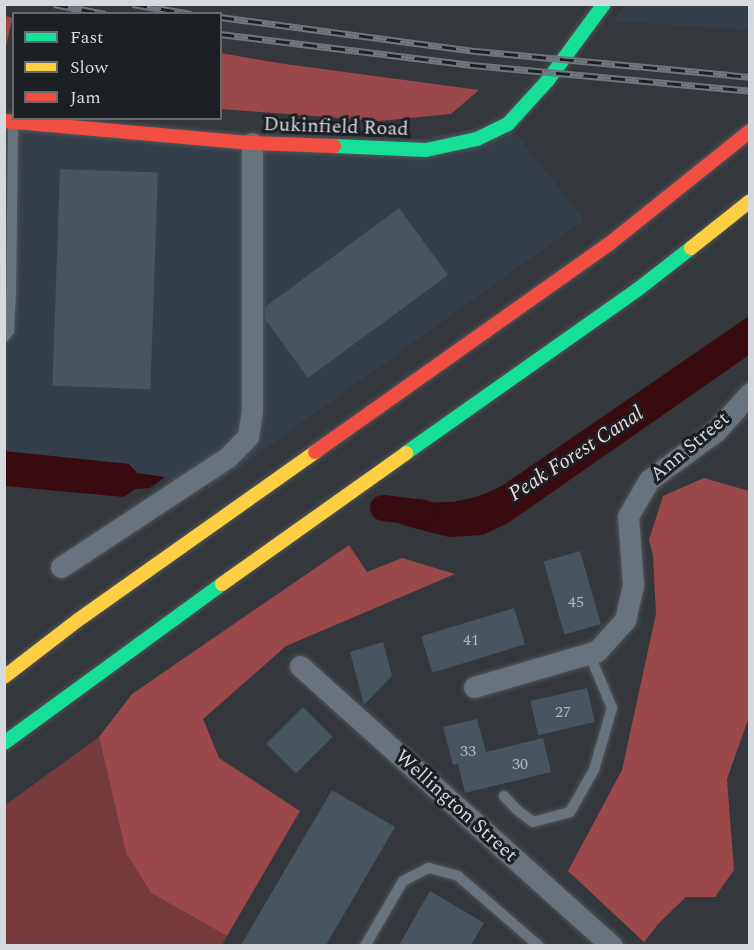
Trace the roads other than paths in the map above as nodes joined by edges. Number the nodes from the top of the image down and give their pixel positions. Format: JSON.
{"nodes":[{"id":1,"x":604,"y":4,"type":"edge"},
{"id":2,"x":9,"y":121,"type":"edge"},
{"id":3,"x":750,"y":130,"type":"edge"},
{"id":4,"x":252,"y":143,"type":"junction"},
{"id":5,"x":750,"y":201,"type":"edge"},
{"id":6,"x":4,"y":337,"type":"edge"},
{"id":7,"x":750,"y":393,"type":"edge"},
{"id":8,"x":61,"y":567,"type":"dead end"},
{"id":9,"x":589,"y":653,"type":"junction"},
{"id":10,"x":300,"y":666,"type":"dead end"},
{"id":11,"x":4,"y":677,"type":"edge"},
{"id":12,"x":474,"y":687,"type":"dead end"},
{"id":13,"x":4,"y":743,"type":"edge"},
{"id":14,"x":504,"y":796,"type":"dead end"},
{"id":15,"x":365,"y":945,"type":"edge"},
{"id":16,"x":539,"y":945,"type":"edge"},
{"id":17,"x":612,"y":945,"type":"edge"}],
"edges":[{"from":1,"to":4,"type":"main road","name":"Dukinfield Road"},
{"from":2,"to":4,"type":"main road","name":"Dukinfield Road"},
{"from":2,"to":6,"type":"lane"},
{"from":3,"to":11,"type":"main road"},
{"from":4,"to":8,"type":"street"},
{"from":5,"to":13,"type":"main road"},
{"from":7,"to":9,"type":"street","name":"Ann Street"},
{"from":9,"to":12,"type":"street","name":"Ann Street"},
{"from":9,"to":14,"type":"lane"},
{"from":10,"to":17,"type":"street","name":"Wellington Street"},
{"from":15,"to":16,"type":"lane"}]}
